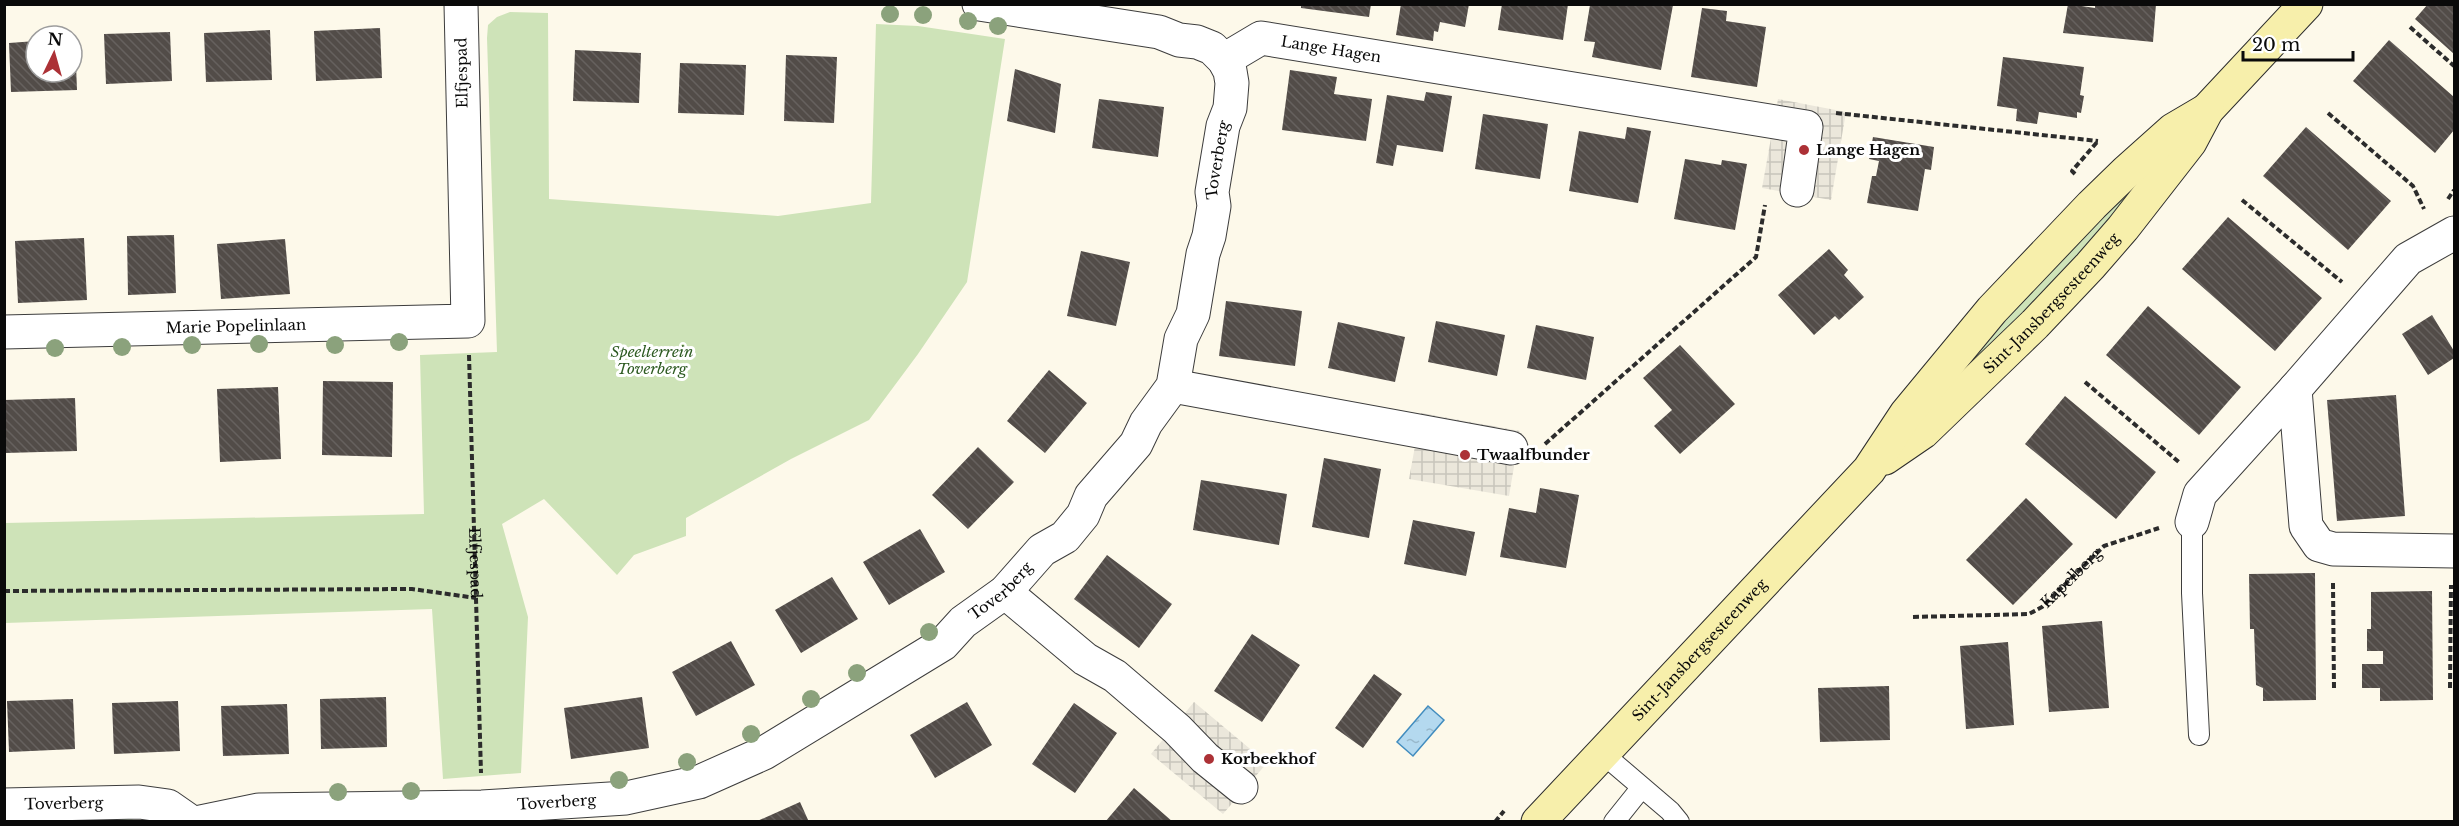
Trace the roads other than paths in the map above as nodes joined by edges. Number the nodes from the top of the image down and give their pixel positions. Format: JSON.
{"nodes":[{"id":1,"x":460,"y":4,"type":"edge"},
{"id":2,"x":979,"y":4,"type":"edge"},
{"id":3,"x":2306,"y":4,"type":"edge"},
{"id":4,"x":1224,"y":60,"type":"junction"},
{"id":5,"x":1797,"y":190,"type":"road end"},
{"id":6,"x":2454,"y":233,"type":"edge"},
{"id":7,"x":4,"y":332,"type":"edge"},
{"id":8,"x":469,"y":334,"type":"joint"},
{"id":9,"x":1173,"y":386,"type":"junction"},
{"id":10,"x":2295,"y":389,"type":"junction"},
{"id":11,"x":1511,"y":447,"type":"road end"},
{"id":12,"x":2192,"y":522,"type":"joint"},
{"id":13,"x":2453,"y":551,"type":"edge"},
{"id":14,"x":1005,"y":592,"type":"junction"},
{"id":15,"x":2199,"y":735,"type":"dead end"},
{"id":16,"x":1602,"y":753,"type":"junction"},
{"id":17,"x":1241,"y":787,"type":"dead end"},
{"id":18,"x":1642,"y":787,"type":"junction"},
{"id":19,"x":482,"y":803,"type":"edge"},
{"id":20,"x":4,"y":805,"type":"edge"},
{"id":21,"x":191,"y":822,"type":"edge"},
{"id":22,"x":201,"y":822,"type":"edge"},
{"id":23,"x":1538,"y":822,"type":"edge"},
{"id":24,"x":1614,"y":822,"type":"edge"},
{"id":25,"x":1679,"y":822,"type":"edge"}],
"edges":[{"from":1,"to":8,"type":"street","name":"Elfjespad"},
{"from":2,"to":4,"type":"street"},
{"from":3,"to":16,"type":"main road","name":"Sint-Jansbergsesteenweg"},
{"from":4,"to":5,"type":"street","name":"Lange Hagen"},
{"from":4,"to":9,"type":"street","name":"Toverberg"},
{"from":6,"to":10,"type":"street"},
{"from":7,"to":8,"type":"street","name":"Marie Popelinlaan"},
{"from":9,"to":11,"type":"street"},
{"from":9,"to":14,"type":"street","name":"Toverberg"},
{"from":10,"to":12,"type":"street"},
{"from":10,"to":13,"type":"street"},
{"from":12,"to":15,"type":"lane"},
{"from":14,"to":17,"type":"street"},
{"from":14,"to":19,"type":"street","name":"Toverberg"},
{"from":16,"to":18,"type":"lane"},
{"from":16,"to":23,"type":"main road","name":"Sint-Jansbergsesteenweg"},
{"from":18,"to":24,"type":"lane"},
{"from":18,"to":25,"type":"lane"},
{"from":19,"to":22,"type":"street","name":"Toverberg"},
{"from":20,"to":21,"type":"street","name":"Toverberg"}]}
